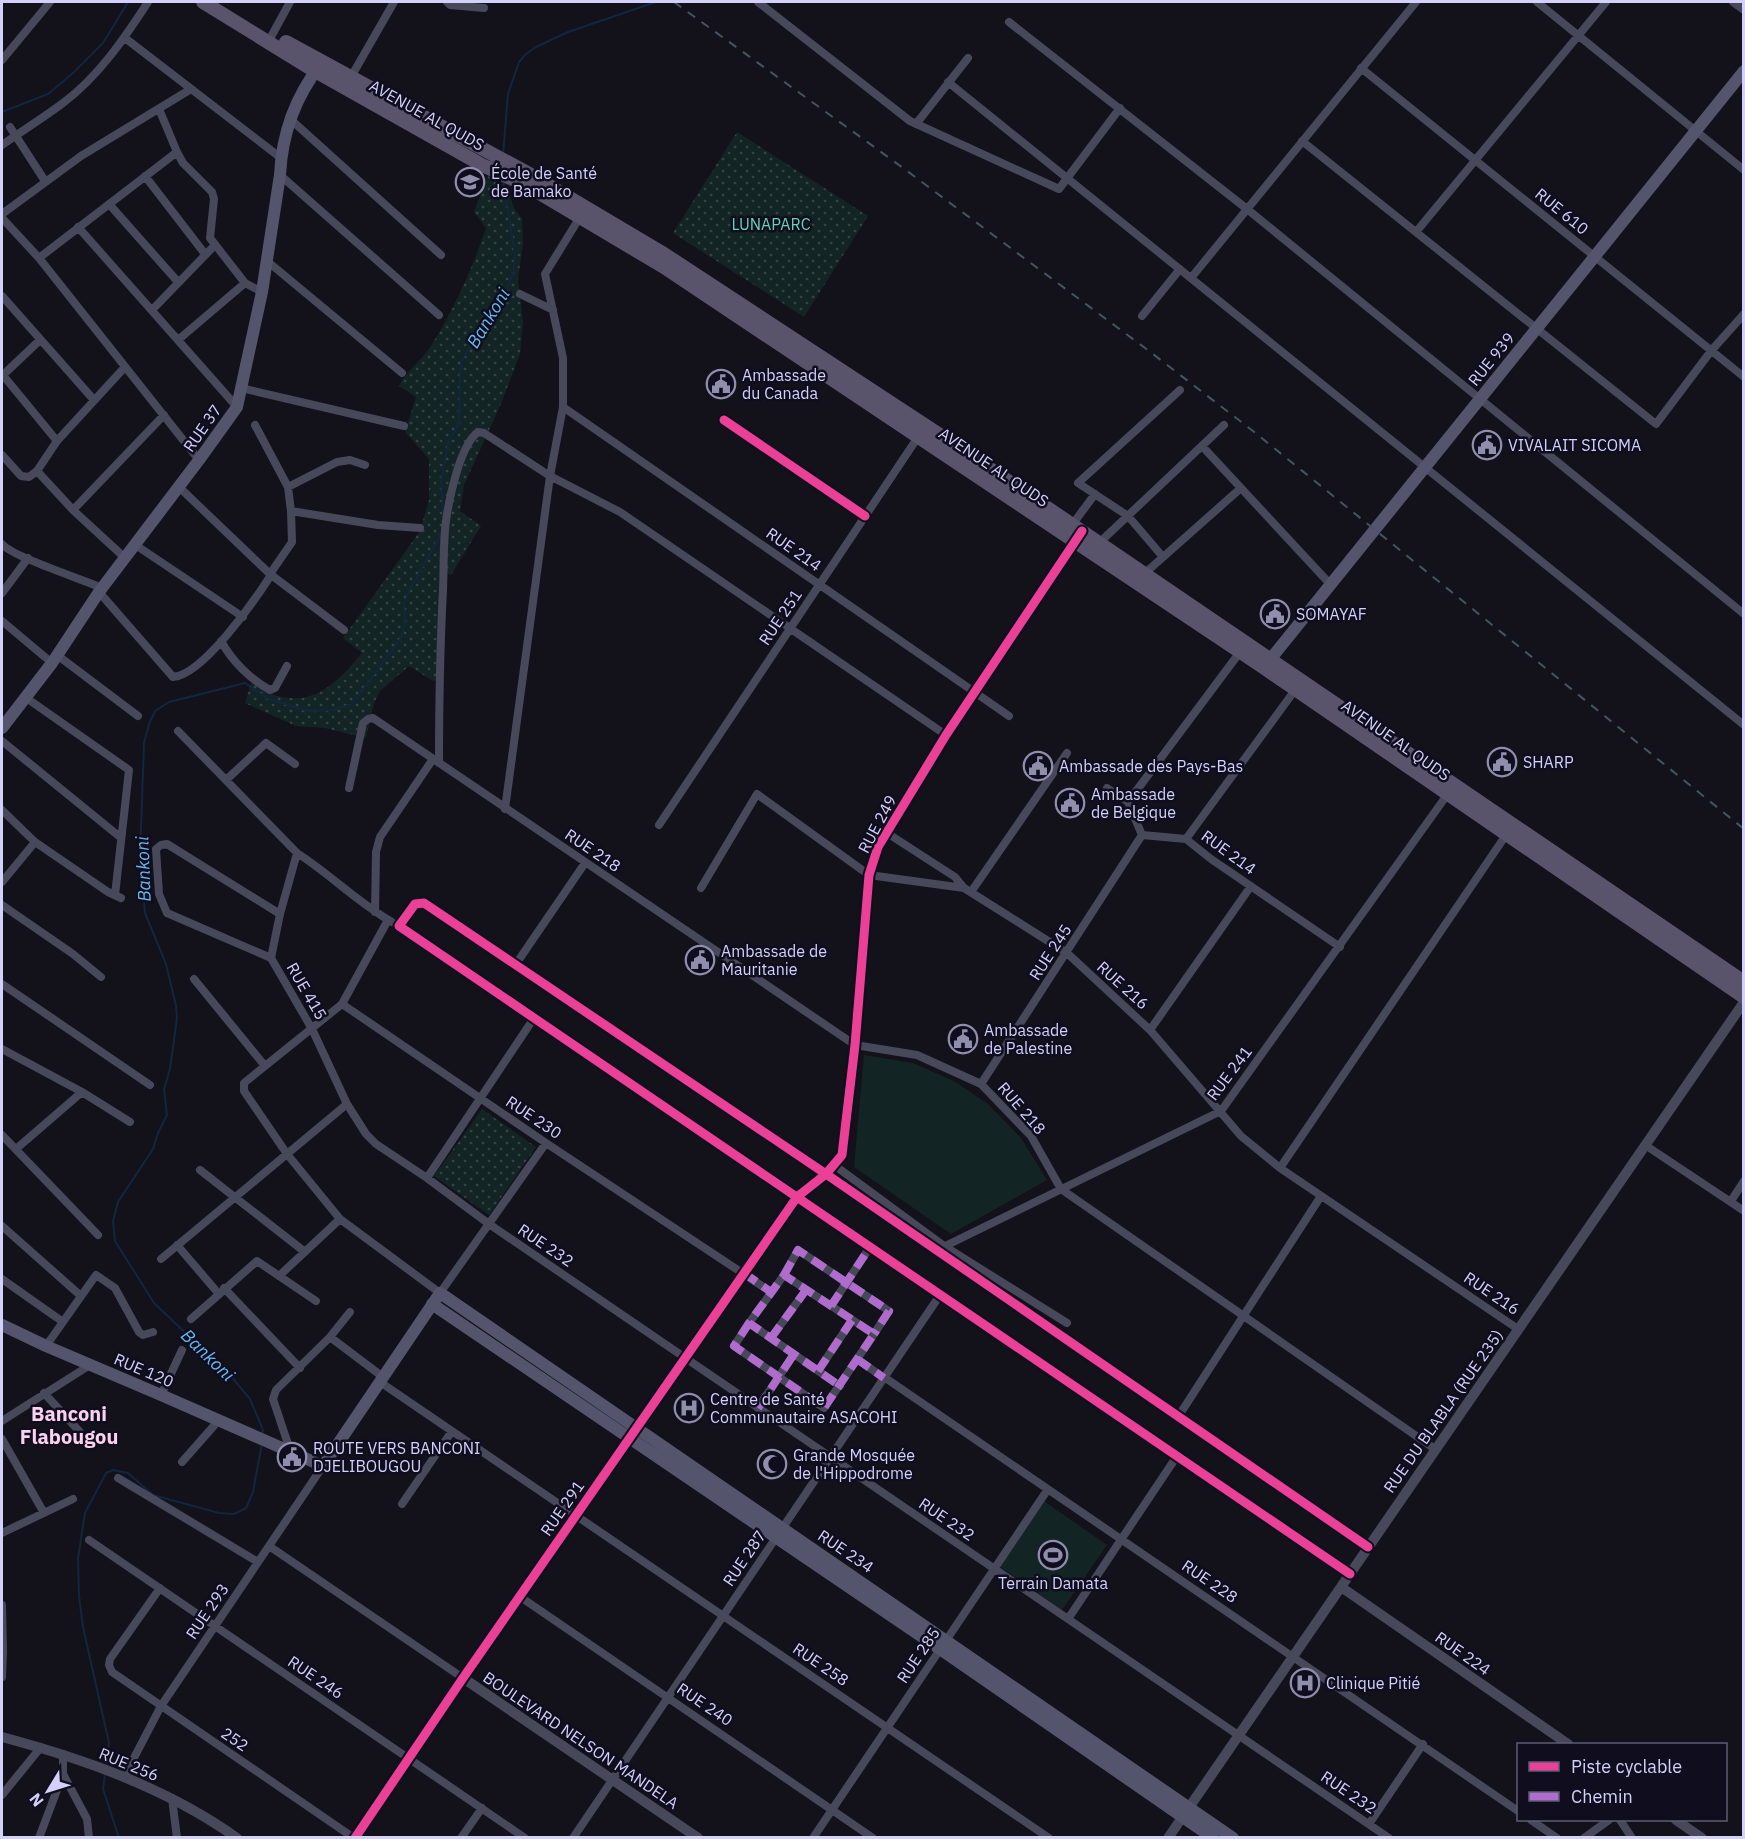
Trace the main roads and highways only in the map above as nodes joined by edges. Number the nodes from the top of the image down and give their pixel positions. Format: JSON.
{"nodes":[{"id":1,"x":203,"y":2,"type":"edge"},
{"id":2,"x":219,"y":2,"type":"edge"},
{"id":3,"x":319,"y":66,"type":"junction"},
{"id":4,"x":1743,"y":71,"type":"edge"},
{"id":5,"x":529,"y":180,"type":"junction"},
{"id":6,"x":922,"y":431,"type":"junction"},
{"id":7,"x":1076,"y":533,"type":"junction"},
{"id":8,"x":1267,"y":663,"type":"junction"},
{"id":9,"x":2,"y":727,"type":"edge"},
{"id":10,"x":1743,"y":982,"type":"edge"},
{"id":11,"x":1743,"y":997,"type":"edge"},
{"id":12,"x":432,"y":1304,"type":"junction"},
{"id":13,"x":4,"y":1330,"type":"edge"},
{"id":14,"x":779,"y":1533,"type":"junction"},
{"id":15,"x":1185,"y":1812,"type":"junction"},
{"id":16,"x":1213,"y":1838,"type":"edge"},
{"id":17,"x":1233,"y":1838,"type":"edge"}],
"edges":[{"from":1,"to":3,"type":"main road","name":"AVENUE AL QUDS"},
{"from":2,"to":3,"type":"main road","name":"AVENUE AL QUDS"},
{"from":3,"to":5,"type":"main road","name":"AVENUE AL QUDS"},
{"from":3,"to":5,"type":"main road","name":"AVENUE AL QUDS"},
{"from":3,"to":9,"type":"main road","name":"RUE 37"},
{"from":4,"to":8,"type":"main road","name":"RUE 939"},
{"from":5,"to":6,"type":"main road","name":"AVENUE AL QUDS"},
{"from":5,"to":6,"type":"main road","name":"AVENUE AL QUDS"},
{"from":6,"to":7,"type":"main road","name":"AVENUE AL QUDS"},
{"from":7,"to":8,"type":"main road","name":"AVENUE AL QUDS"},
{"from":7,"to":8,"type":"main road","name":"AVENUE AL QUDS"},
{"from":8,"to":10,"type":"main road","name":"AVENUE AL QUDS"},
{"from":8,"to":11,"type":"main road","name":"AVENUE AL QUDS"},
{"from":12,"to":13,"type":"main road","name":"RUE 120"},
{"from":12,"to":14,"type":"main road","name":"RUE 234"},
{"from":12,"to":14,"type":"main road","name":"RUE 234"},
{"from":14,"to":15,"type":"main road","name":"RUE 234"},
{"from":15,"to":16,"type":"main road","name":"RUE 234"},
{"from":15,"to":17,"type":"main road","name":"RUE 234"}]}
